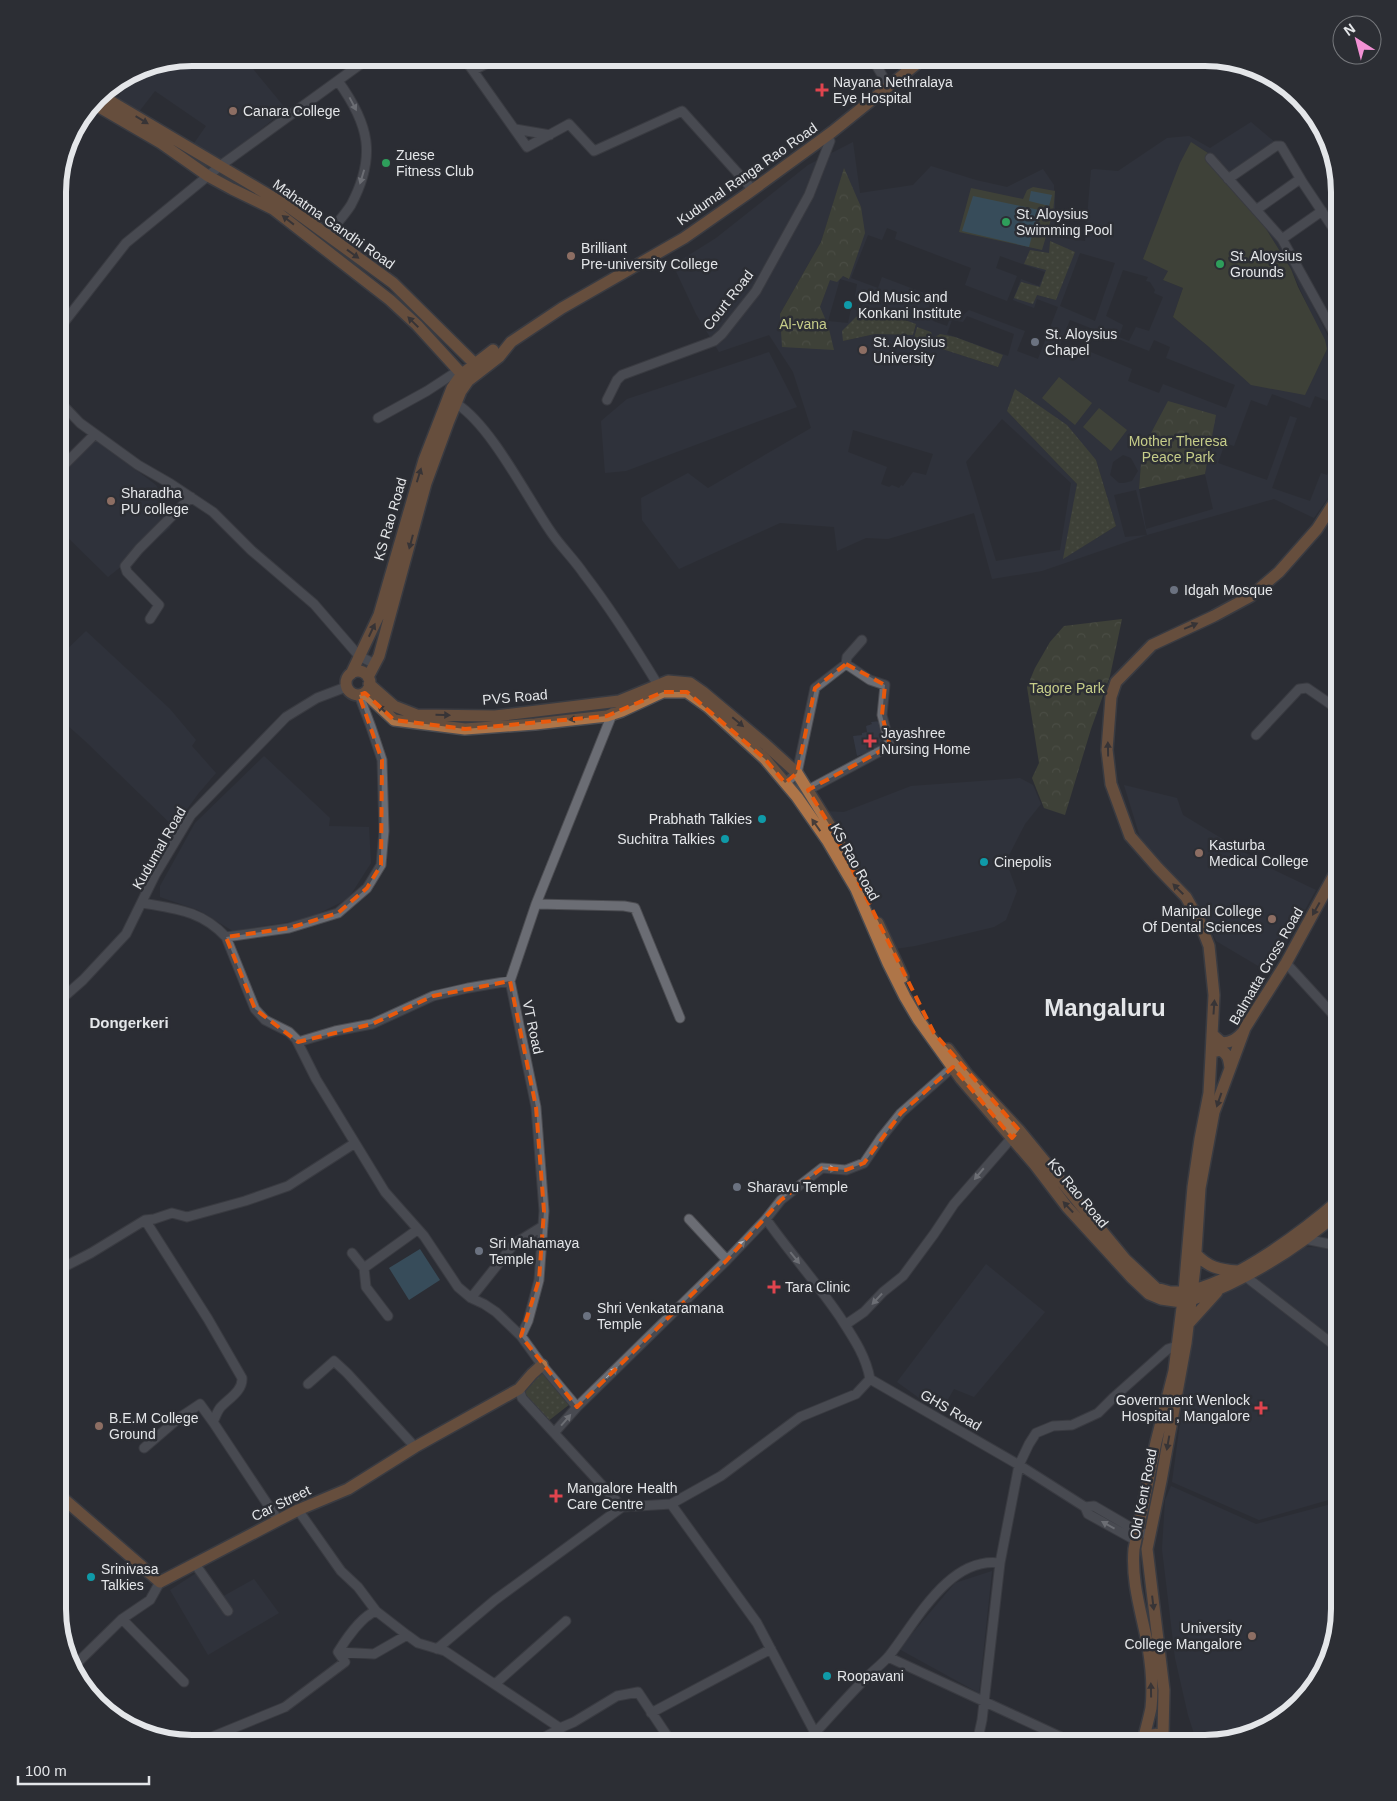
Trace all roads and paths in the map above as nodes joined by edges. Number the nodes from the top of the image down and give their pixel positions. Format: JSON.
{"nodes":[{"id":1,"x":358,"y":66,"type":"edge"},
{"id":2,"x":471,"y":66,"type":"edge"},
{"id":3,"x":481,"y":66,"type":"edge"},
{"id":4,"x":877,"y":67,"type":"edge"},
{"id":5,"x":913,"y":67,"type":"edge"},
{"id":6,"x":474,"y":70,"type":"junction"},
{"id":7,"x":338,"y":81,"type":"junction"},
{"id":8,"x":889,"y":87,"type":"junction"},
{"id":9,"x":107,"y":100,"type":"edge"},
{"id":10,"x":106,"y":101,"type":"edge"},
{"id":11,"x":515,"y":129,"type":"junction"},
{"id":12,"x":550,"y":134,"type":"junction"},
{"id":13,"x":835,"y":134,"type":"junction"},
{"id":14,"x":1210,"y":158,"type":"dead end"},
{"id":15,"x":220,"y":166,"type":"junction"},
{"id":16,"x":208,"y":176,"type":"junction"},
{"id":17,"x":1300,"y":178,"type":"junction"},
{"id":18,"x":1228,"y":179,"type":"junction"},
{"id":19,"x":752,"y":190,"type":"junction"},
{"id":20,"x":1256,"y":210,"type":"junction"},
{"id":21,"x":1322,"y":211,"type":"junction"},
{"id":22,"x":1331,"y":224,"type":"edge"},
{"id":23,"x":328,"y":235,"type":"junction"},
{"id":24,"x":1282,"y":239,"type":"junction"},
{"id":25,"x":67,"y":318,"type":"edge"},
{"id":26,"x":1330,"y":324,"type":"edge"},
{"id":27,"x":511,"y":342,"type":"junction"},
{"id":28,"x":493,"y":350,"type":"junction"},
{"id":29,"x":463,"y":353,"type":"junction"},
{"id":30,"x":478,"y":367,"type":"junction"},
{"id":31,"x":456,"y":370,"type":"junction"},
{"id":32,"x":608,"y":400,"type":"dead end"},
{"id":33,"x":457,"y":404,"type":"junction"},
{"id":34,"x":67,"y":409,"type":"edge"},
{"id":35,"x":446,"y":417,"type":"junction"},
{"id":36,"x":378,"y":418,"type":"dead end"},
{"id":37,"x":95,"y":434,"type":"junction"},
{"id":38,"x":67,"y":462,"type":"edge"},
{"id":39,"x":191,"y":497,"type":"junction"},
{"id":40,"x":1331,"y":509,"type":"edge"},
{"id":41,"x":150,"y":619,"type":"dead end"},
{"id":42,"x":862,"y":640,"type":"dead end"},
{"id":43,"x":359,"y":656,"type":"junction"},
{"id":44,"x":375,"y":664,"type":"junction"},
{"id":45,"x":846,"y":664,"type":"junction"},
{"id":46,"x":351,"y":674,"type":"junction"},
{"id":47,"x":663,"y":683,"type":"junction"},
{"id":48,"x":346,"y":686,"type":"junction"},
{"id":49,"x":365,"y":687,"type":"junction"},
{"id":50,"x":614,"y":702,"type":"junction"},
{"id":51,"x":1331,"y":704,"type":"edge"},
{"id":52,"x":612,"y":714,"type":"junction"},
{"id":53,"x":1256,"y":735,"type":"dead end"},
{"id":54,"x":797,"y":773,"type":"junction"},
{"id":55,"x":785,"y":783,"type":"junction"},
{"id":56,"x":808,"y":790,"type":"junction"},
{"id":57,"x":1331,"y":883,"type":"edge"},
{"id":58,"x":143,"y":903,"type":"junction"},
{"id":59,"x":536,"y":904,"type":"junction"},
{"id":60,"x":226,"y":937,"type":"junction"},
{"id":61,"x":1286,"y":963,"type":"junction"},
{"id":62,"x":510,"y":981,"type":"junction"},
{"id":63,"x":66,"y":995,"type":"edge"},
{"id":64,"x":1331,"y":1011,"type":"edge"},
{"id":65,"x":680,"y":1018,"type":"dead end"},
{"id":66,"x":1245,"y":1028,"type":"junction"},
{"id":67,"x":1212,"y":1034,"type":"junction"},
{"id":68,"x":298,"y":1042,"type":"junction"},
{"id":69,"x":1211,"y":1056,"type":"junction"},
{"id":70,"x":952,"y":1066,"type":"junction"},
{"id":71,"x":1230,"y":1068,"type":"junction"},
{"id":72,"x":1016,"y":1134,"type":"junction"},
{"id":73,"x":355,"y":1143,"type":"junction"},
{"id":74,"x":1331,"y":1208,"type":"edge"},
{"id":75,"x":1331,"y":1217,"type":"edge"},
{"id":76,"x":690,"y":1219,"type":"dead end"},
{"id":77,"x":766,"y":1219,"type":"junction"},
{"id":78,"x":145,"y":1220,"type":"junction"},
{"id":79,"x":543,"y":1226,"type":"junction"},
{"id":80,"x":417,"y":1230,"type":"junction"},
{"id":81,"x":1302,"y":1235,"type":"junction"},
{"id":82,"x":1331,"y":1243,"type":"edge"},
{"id":83,"x":352,"y":1253,"type":"dead end"},
{"id":84,"x":1196,"y":1254,"type":"junction"},
{"id":85,"x":727,"y":1260,"type":"junction"},
{"id":86,"x":66,"y":1266,"type":"edge"},
{"id":87,"x":364,"y":1268,"type":"junction"},
{"id":88,"x":1242,"y":1274,"type":"junction"},
{"id":89,"x":1220,"y":1289,"type":"junction"},
{"id":90,"x":1188,"y":1296,"type":"junction"},
{"id":91,"x":471,"y":1298,"type":"junction"},
{"id":92,"x":388,"y":1316,"type":"dead end"},
{"id":93,"x":1189,"y":1323,"type":"junction"},
{"id":94,"x":845,"y":1325,"type":"junction"},
{"id":95,"x":520,"y":1336,"type":"junction"},
{"id":96,"x":1331,"y":1342,"type":"edge"},
{"id":97,"x":1177,"y":1346,"type":"junction"},
{"id":98,"x":542,"y":1365,"type":"junction"},
{"id":99,"x":870,"y":1379,"type":"junction"},
{"id":100,"x":308,"y":1384,"type":"dead end"},
{"id":101,"x":519,"y":1390,"type":"junction"},
{"id":102,"x":577,"y":1407,"type":"junction"},
{"id":103,"x":212,"y":1422,"type":"junction"},
{"id":104,"x":554,"y":1433,"type":"junction"},
{"id":105,"x":415,"y":1447,"type":"junction"},
{"id":106,"x":144,"y":1448,"type":"dead end"},
{"id":107,"x":1018,"y":1465,"type":"junction"},
{"id":108,"x":66,"y":1501,"type":"edge"},
{"id":109,"x":671,"y":1504,"type":"junction"},
{"id":110,"x":622,"y":1507,"type":"junction"},
{"id":111,"x":298,"y":1510,"type":"junction"},
{"id":112,"x":278,"y":1520,"type":"junction"},
{"id":113,"x":1136,"y":1536,"type":"junction"},
{"id":114,"x":1150,"y":1536,"type":"junction"},
{"id":115,"x":1000,"y":1563,"type":"junction"},
{"id":116,"x":195,"y":1564,"type":"junction"},
{"id":117,"x":160,"y":1582,"type":"junction"},
{"id":118,"x":228,"y":1611,"type":"dead end"},
{"id":119,"x":376,"y":1611,"type":"junction"},
{"id":120,"x":122,"y":1619,"type":"junction"},
{"id":121,"x":566,"y":1620,"type":"dead end"},
{"id":122,"x":406,"y":1635,"type":"junction"},
{"id":123,"x":442,"y":1648,"type":"junction"},
{"id":124,"x":771,"y":1649,"type":"junction"},
{"id":125,"x":338,"y":1652,"type":"junction"},
{"id":126,"x":888,"y":1657,"type":"junction"},
{"id":127,"x":78,"y":1661,"type":"edge"},
{"id":128,"x":184,"y":1682,"type":"dead end"},
{"id":129,"x":495,"y":1684,"type":"junction"},
{"id":130,"x":983,"y":1701,"type":"junction"},
{"id":131,"x":652,"y":1712,"type":"junction"},
{"id":132,"x":563,"y":1727,"type":"junction"},
{"id":133,"x":815,"y":1733,"type":"joint"},
{"id":134,"x":218,"y":1735,"type":"edge"},
{"id":135,"x":549,"y":1735,"type":"edge"},
{"id":136,"x":666,"y":1735,"type":"edge"},
{"id":137,"x":979,"y":1735,"type":"edge"},
{"id":138,"x":1055,"y":1735,"type":"edge"},
{"id":139,"x":1143,"y":1735,"type":"edge"},
{"id":140,"x":1148,"y":1735,"type":"edge"},
{"id":141,"x":1163,"y":1735,"type":"joint"}],
"edges":[{"from":1,"to":7,"type":"street"},
{"from":2,"to":6,"type":"street"},
{"from":3,"to":6,"type":"street"},
{"from":4,"to":8,"type":"street"},
{"from":5,"to":8,"type":"main road","name":"Kudumal Ranga Rao Road"},
{"from":6,"to":11,"type":"street"},
{"from":7,"to":15,"type":"street"},
{"from":7,"to":23,"type":"street","one_way":true},
{"from":8,"to":13,"type":"main road","name":"Kudumal Ranga Rao Road"},
{"from":9,"to":15,"type":"main road","name":"Mahatma Gandhi Road","one_way":true},
{"from":10,"to":16,"type":"main road","name":"Mahatma Gandhi Road"},
{"from":11,"to":12,"type":"street"},
{"from":11,"to":12,"type":"street"},
{"from":12,"to":19,"type":"street"},
{"from":13,"to":19,"type":"main road","name":"Kudumal Ranga Rao Road"},
{"from":13,"to":32,"type":"street","name":"Court Road"},
{"from":14,"to":18,"type":"street"},
{"from":15,"to":16,"type":"street"},
{"from":15,"to":23,"type":"main road","name":"Mahatma Gandhi Road"},
{"from":16,"to":25,"type":"street"},
{"from":31,"to":16,"type":"main road","name":"Mahatma Gandhi Road","one_way":true},
{"from":17,"to":18,"type":"street"},
{"from":17,"to":20,"type":"street"},
{"from":17,"to":21,"type":"street"},
{"from":18,"to":20,"type":"street"},
{"from":19,"to":27,"type":"main road","name":"Kudumal Ranga Rao Road"},
{"from":20,"to":24,"type":"street"},
{"from":21,"to":22,"type":"street"},
{"from":21,"to":24,"type":"street"},
{"from":23,"to":29,"type":"main road","name":"Mahatma Gandhi Road","one_way":true},
{"from":24,"to":26,"type":"street"},
{"from":27,"to":28,"type":"main road"},
{"from":27,"to":30,"type":"main road","name":"Kudumal Ranga Rao Road"},
{"from":28,"to":29,"type":"main road"},
{"from":28,"to":30,"type":"main road"},
{"from":29,"to":30,"type":"main road","name":"Mahatma Gandhi Road"},
{"from":30,"to":31,"type":"main road","name":"KS Rao Road"},
{"from":31,"to":33,"type":"main road","name":"KS Rao Road"},
{"from":31,"to":35,"type":"main road","name":"KS Rao Road"},
{"from":31,"to":36,"type":"street"},
{"from":33,"to":35,"type":"main road","name":"KS Rao Road"},
{"from":33,"to":47,"type":"street"},
{"from":34,"to":37,"type":"street"},
{"from":43,"to":35,"type":"main road","name":"KS Rao Road","one_way":true},
{"from":35,"to":44,"type":"main road","name":"KS Rao Road","one_way":true},
{"from":37,"to":38,"type":"street"},
{"from":37,"to":39,"type":"street"},
{"from":39,"to":41,"type":"street"},
{"from":39,"to":43,"type":"street"},
{"from":67,"to":40,"type":"main road","one_way":true},
{"from":42,"to":45,"type":"street"},
{"from":43,"to":44,"type":"street"},
{"from":43,"to":46,"type":"main road","name":"KS Rao Road"},
{"from":44,"to":49,"type":"main road","name":"KS Rao Road"},
{"from":45,"to":54,"type":"street"},
{"from":45,"to":56,"type":"street"},
{"from":46,"to":48,"type":"main road"},
{"from":46,"to":49,"type":"main road"},
{"from":47,"to":50,"type":"main road","name":"PVS Road"},
{"from":47,"to":54,"type":"main road","one_way":true},
{"from":48,"to":49,"type":"main road"},
{"from":48,"to":58,"type":"street","name":"Kudumal Road"},
{"from":49,"to":50,"type":"main road","name":"PVS Road","one_way":true},
{"from":52,"to":49,"type":"main road","name":"KS Rao Road","one_way":true},
{"from":49,"to":60,"type":"street"},
{"from":50,"to":52,"type":"street"},
{"from":51,"to":53,"type":"street"},
{"from":52,"to":55,"type":"main road","name":"KS Rao Road"},
{"from":52,"to":59,"type":"street"},
{"from":54,"to":55,"type":"street"},
{"from":54,"to":56,"type":"main road"},
{"from":70,"to":55,"type":"main road","name":"KS Rao Road","one_way":true},
{"from":56,"to":72,"type":"main road"},
{"from":57,"to":61,"type":"main road","name":"Balmatta Cross Road","one_way":true},
{"from":58,"to":60,"type":"street"},
{"from":58,"to":63,"type":"street","name":"Kudumal Road"},
{"from":59,"to":62,"type":"street"},
{"from":59,"to":65,"type":"street"},
{"from":60,"to":68,"type":"street"},
{"from":61,"to":64,"type":"street"},
{"from":61,"to":66,"type":"main road","name":"Balmatta Cross Road"},
{"from":62,"to":68,"type":"street"},
{"from":62,"to":79,"type":"street","name":"VT Road"},
{"from":66,"to":67,"type":"main road"},
{"from":66,"to":71,"type":"main road","name":"Balmatta Cross Road"},
{"from":67,"to":69,"type":"main road"},
{"from":68,"to":73,"type":"street"},
{"from":69,"to":71,"type":"main road"},
{"from":69,"to":90,"type":"main road"},
{"from":70,"to":72,"type":"main road","name":"KS Rao Road"},
{"from":77,"to":70,"type":"street","one_way":true},
{"from":71,"to":84,"type":"main road","name":"Balmatta Cross Road","one_way":true},
{"from":72,"to":90,"type":"main road"},
{"from":72,"to":94,"type":"street","one_way":true},
{"from":73,"to":78,"type":"street"},
{"from":73,"to":80,"type":"street"},
{"from":74,"to":81,"type":"main road"},
{"from":75,"to":81,"type":"main road"},
{"from":76,"to":85,"type":"street"},
{"from":85,"to":77,"type":"street","one_way":true},
{"from":77,"to":94,"type":"street","one_way":true},
{"from":78,"to":86,"type":"street"},
{"from":78,"to":103,"type":"street"},
{"from":79,"to":91,"type":"street"},
{"from":79,"to":95,"type":"street","name":"VT Road"},
{"from":80,"to":87,"type":"street"},
{"from":80,"to":91,"type":"street"},
{"from":81,"to":82,"type":"street"},
{"from":81,"to":88,"type":"main road"},
{"from":83,"to":87,"type":"street"},
{"from":84,"to":88,"type":"main road"},
{"from":84,"to":90,"type":"main road","name":"Balmatta Cross Road"},
{"from":102,"to":85,"type":"street","one_way":true},
{"from":87,"to":92,"type":"street"},
{"from":88,"to":89,"type":"main road"},
{"from":88,"to":90,"type":"main road"},
{"from":88,"to":96,"type":"street"},
{"from":89,"to":90,"type":"main road"},
{"from":89,"to":93,"type":"main road"},
{"from":90,"to":93,"type":"main road","name":"Old Kent Road"},
{"from":90,"to":97,"type":"main road"},
{"from":91,"to":95,"type":"street"},
{"from":93,"to":114,"type":"main road","name":"Old Kent Road","one_way":true},
{"from":94,"to":99,"type":"street"},
{"from":95,"to":98,"type":"street"},
{"from":97,"to":107,"type":"street"},
{"from":97,"to":113,"type":"main road"},
{"from":98,"to":101,"type":"main road"},
{"from":98,"to":102,"type":"street"},
{"from":99,"to":107,"type":"street","name":"GHS Road"},
{"from":99,"to":109,"type":"street"},
{"from":100,"to":105,"type":"street"},
{"from":101,"to":104,"type":"street"},
{"from":101,"to":105,"type":"main road","name":"Car Street"},
{"from":104,"to":102,"type":"street","one_way":true},
{"from":103,"to":106,"type":"street"},
{"from":103,"to":112,"type":"street"},
{"from":104,"to":110,"type":"street"},
{"from":105,"to":111,"type":"main road","name":"Car Street"},
{"from":107,"to":113,"type":"street","name":"GHS Road"},
{"from":107,"to":115,"type":"street"},
{"from":108,"to":117,"type":"main road"},
{"from":109,"to":110,"type":"street"},
{"from":109,"to":124,"type":"street"},
{"from":110,"to":123,"type":"street"},
{"from":111,"to":112,"type":"main road","name":"Car Street"},
{"from":111,"to":119,"type":"street"},
{"from":112,"to":116,"type":"main road","name":"Car Street"},
{"from":113,"to":114,"type":"street","name":"GHS Road"},
{"from":139,"to":113,"type":"main road","one_way":true},
{"from":114,"to":141,"type":"main road","name":"Old Kent Road","one_way":true},
{"from":115,"to":126,"type":"street"},
{"from":115,"to":130,"type":"street"},
{"from":116,"to":117,"type":"main road","name":"Car Street"},
{"from":116,"to":118,"type":"street"},
{"from":117,"to":120,"type":"street","name":"Car Street"},
{"from":119,"to":122,"type":"street"},
{"from":119,"to":125,"type":"street"},
{"from":120,"to":127,"type":"street","name":"Car Street"},
{"from":120,"to":128,"type":"street"},
{"from":121,"to":129,"type":"street"},
{"from":122,"to":123,"type":"street"},
{"from":122,"to":125,"type":"street"},
{"from":123,"to":129,"type":"street"},
{"from":124,"to":131,"type":"street"},
{"from":124,"to":133,"type":"street"},
{"from":125,"to":134,"type":"street"},
{"from":126,"to":130,"type":"street"},
{"from":126,"to":133,"type":"street"},
{"from":129,"to":132,"type":"street"},
{"from":130,"to":137,"type":"street"},
{"from":130,"to":138,"type":"street"},
{"from":131,"to":132,"type":"street"},
{"from":131,"to":136,"type":"street"},
{"from":132,"to":135,"type":"street"},
{"from":140,"to":141,"type":"main road"}]}
